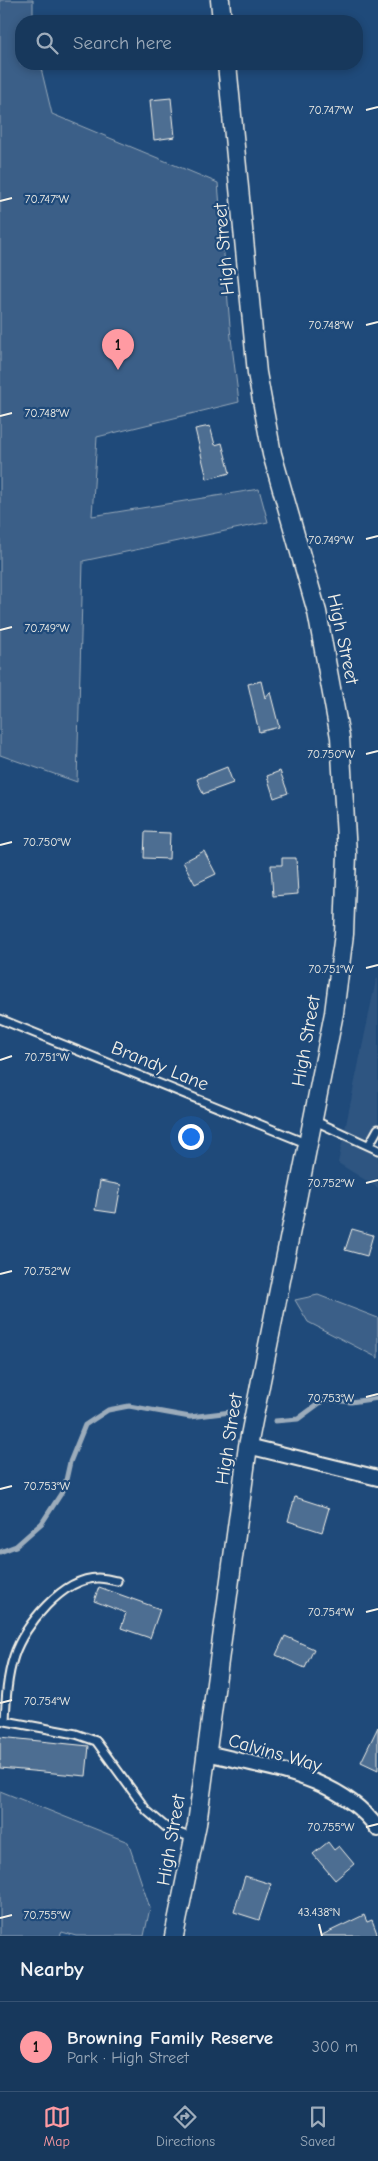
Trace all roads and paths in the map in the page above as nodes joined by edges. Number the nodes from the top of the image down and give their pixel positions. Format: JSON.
{"nodes":[{"id":1,"x":220,"y":0,"type":"edge"},
{"id":2,"x":221,"y":15,"type":"edge"},
{"id":3,"x":228,"y":70,"type":"edge"},
{"id":4,"x":0,"y":1019,"type":"edge"},
{"id":5,"x":313,"y":1120,"type":"junction"},
{"id":6,"x":378,"y":1129,"type":"edge"},
{"id":7,"x":308,"y":1144,"type":"junction"},
{"id":8,"x":369,"y":1145,"type":"junction"},
{"id":9,"x":378,"y":1150,"type":"edge"},
{"id":10,"x":248,"y":1446,"type":"junction"},
{"id":11,"x":378,"y":1478,"type":"edge"},
{"id":12,"x":117,"y":1581,"type":"dead end"},
{"id":13,"x":3,"y":1720,"type":"edge"},
{"id":14,"x":207,"y":1753,"type":"junction"},
{"id":15,"x":378,"y":1829,"type":"edge"},
{"id":16,"x":194,"y":1839,"type":"junction"},
{"id":17,"x":174,"y":1936,"type":"edge"}],
"edges":[{"from":1,"to":2,"type":"street"},
{"from":3,"to":5,"type":"street","name":"High Street"},
{"from":4,"to":7,"type":"lane","name":"Brandy Lane"},
{"from":5,"to":7,"type":"street","name":"High Street"},
{"from":5,"to":8,"type":"lane"},
{"from":6,"to":8,"type":"lane"},
{"from":7,"to":10,"type":"street","name":"High Street"},
{"from":8,"to":9,"type":"lane"},
{"from":10,"to":11,"type":"street"},
{"from":10,"to":14,"type":"street","name":"High Street"},
{"from":12,"to":13,"type":"lane"},
{"from":13,"to":16,"type":"lane"},
{"from":14,"to":15,"type":"street","name":"Calvins Way"},
{"from":14,"to":16,"type":"street","name":"High Street"},
{"from":16,"to":17,"type":"street","name":"High Street"}]}
